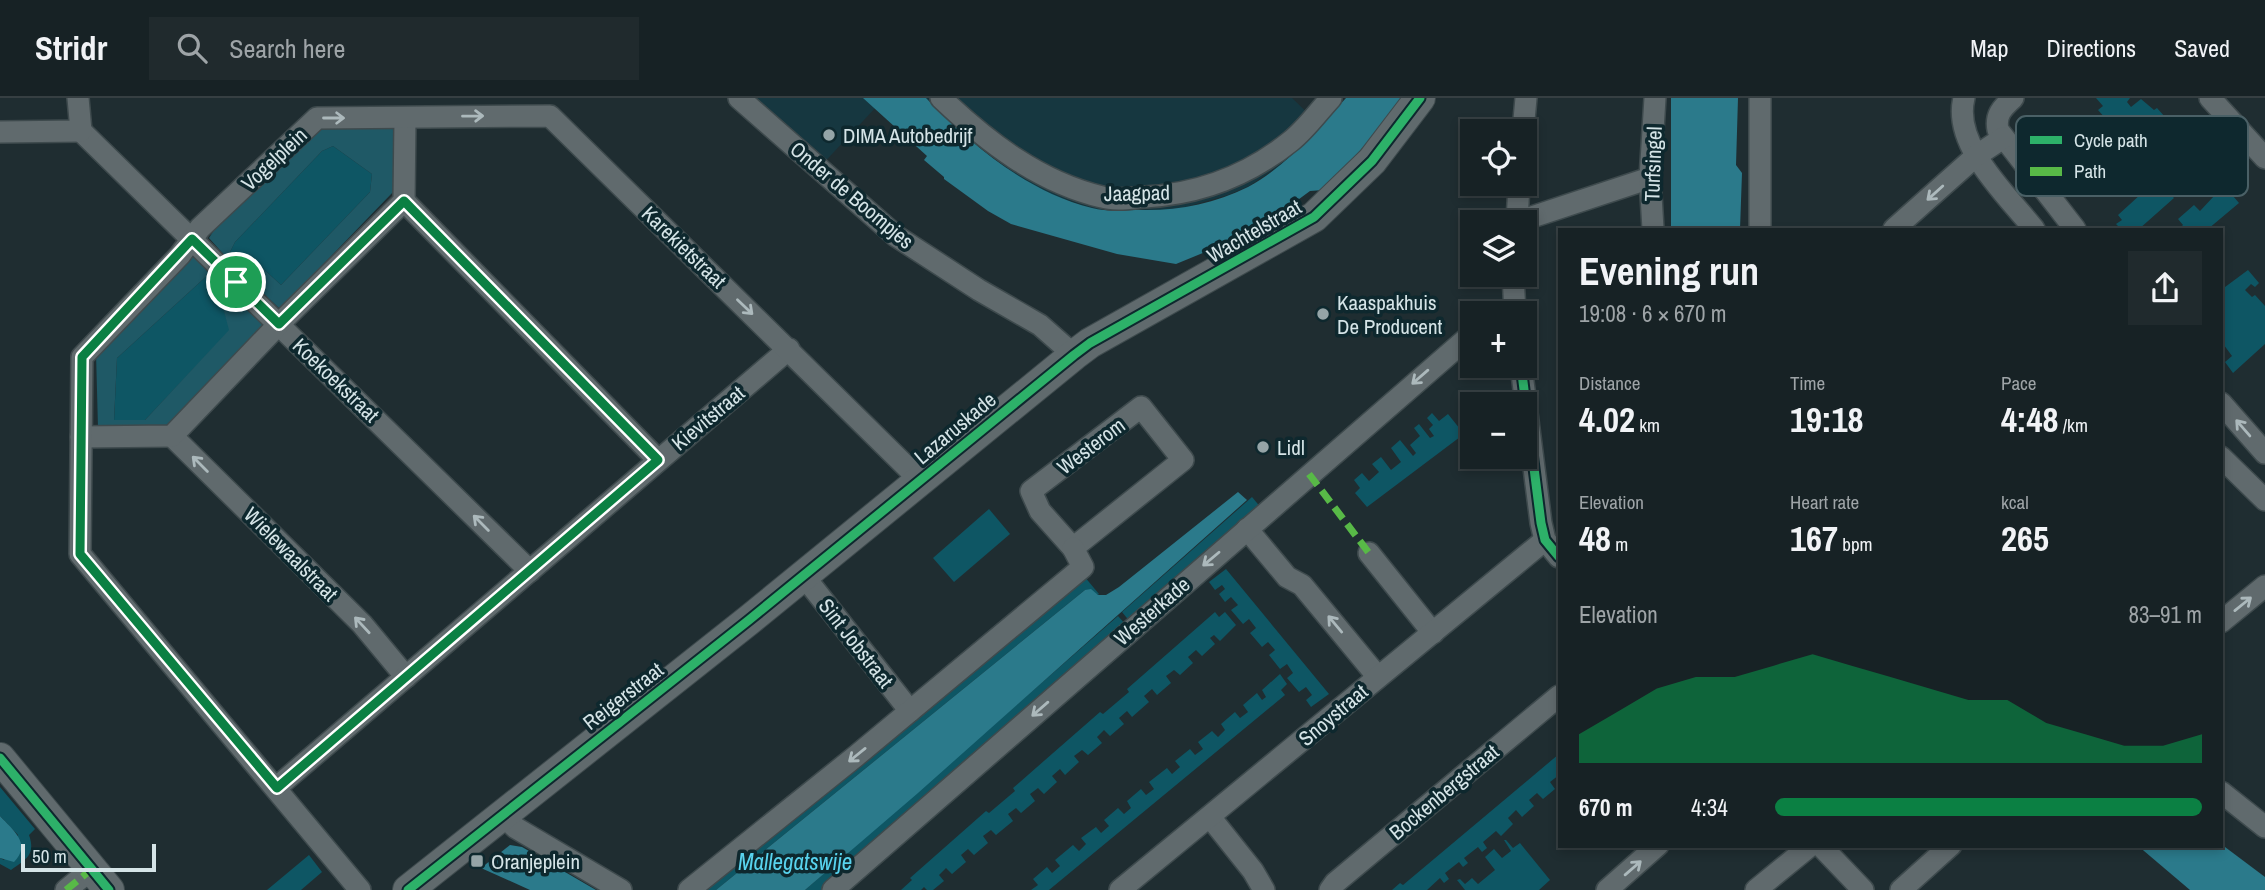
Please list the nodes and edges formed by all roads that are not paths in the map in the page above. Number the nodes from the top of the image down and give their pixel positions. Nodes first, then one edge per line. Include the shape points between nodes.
1 (78, 98) edge
2 (739, 98) edge
3 (941, 98) edge
4 (1331, 98) edge
5 (1420, 98) edge
6 (1526, 98) edge
7 (1655, 98) edge
8 (1760, 98) edge
9 (1964, 98) edge
10 (2013, 98) edge
11 (2210, 98) edge
12 (2226, 116) edge
13 (405, 119) junction
14 (1524, 119) edge
15 (80, 131) junction
16 (0, 132) edge
17 (2003, 138) junction
18 (2248, 139) edge
19 (2016, 154) edge
20 (1976, 156) junction
21 (2265, 158) edge
22 (1650, 178) junction
23 (2049, 196) edge
24 (404, 201) junction
25 (1537, 215) edge
26 (1653, 228) edge
27 (1760, 228) edge
28 (1895, 228) edge
29 (2033, 228) edge
30 (2074, 228) edge
31 (192, 239) junction
32 (279, 324) junction
33 (1460, 344) edge
34 (789, 349) junction
35 (1074, 355) junction
36 (1523, 378) edge
37 (2223, 405) edge
38 (172, 436) junction
39 (82, 438) junction
40 (2265, 453) edge
41 (2223, 459) edge
42 (658, 460) junction
43 (920, 480) junction
44 (2265, 500) edge
45 (860, 529) joint
46 (1247, 529) junction
47 (1551, 534) edge
48 (1073, 548) junction
49 (1369, 553) dead end
50 (530, 571) junction
51 (803, 575) junction
52 (2265, 586) edge
53 (2223, 620) edge
54 (1433, 633) junction
55 (406, 677) junction
56 (1378, 677) junction
57 (1558, 697) edge
58 (909, 711) junction
59 (0, 758) edge
60 (277, 788) junction
61 (2223, 794) edge
62 (1210, 817) junction
63 (492, 823) junction
64 (2265, 827) edge
65 (1655, 848) edge
66 (1807, 848) edge
67 (1822, 848) edge
68 (1948, 848) edge
69 (100, 879) edge
70 (66, 890) edge
71 (360, 890) edge
72 (408, 890) edge
73 (430, 890) edge
74 (621, 890) edge
75 (689, 890) edge
76 (833, 890) edge
77 (1120, 890) edge
78 (1264, 890) edge
79 (1330, 890) edge
80 (1607, 890) edge
81 (1756, 890) edge
82 (1863, 890) edge
83 (1901, 890) edge

1 - 15 street
2 - 35 street, Onder de Boompjes via 896,236 1040,325
3 - 4 street, Jaagpad via 1014,159 1104,198 1131,198 1165,196 1228,180 1252,168 1292,140
5 - 35 main road, Wachtelstraat via 1372,161 1314,217
6 - 14 street
7 - 22 street, Turfsingel
8 - 27 street
9 - 20 street via 1963,126
10 - 17 street via 1997,119
11 - 12 street
13 - 24 street
31 -> 13 street, Vogelplein via 317,118
13 -> 34 street, Karekietstraat via 550,117
15 - 16 street
15 - 31 street, Koekoekstraat
17 - 19 street
17 - 20 street
18 - 21 street
20 -> 28 street
20 - 29 street
22 - 25 street
22 - 26 street, Turfsingel
23 - 30 street
24 - 32 street
24 - 42 street
31 - 32 street, Koekoekstraat
31 - 39 street, Vogelplein via 82,357
32 - 38 street
50 -> 32 street, Koekoekstraat
33 -> 46 street, Westerkade
34 - 42 street, Kievitstraat
34 - 43 street, Karekietstraat
35 - 43 main road, Lazaruskade
36 - 47 street
40 -> 37 street
38 - 39 street
55 -> 38 street, Wielewaalstraat via 362,624
39 - 60 street, Vogelplein via 80,554
41 - 44 street
42 - 50 street, Kievitstraat
43 - 45 main road, Lazaruskade
45 - 51 main road, Reigerstraat
56 -> 46 street via 1302,585 1287,577
46 -> 76 street, Westerkade
47 - 54 street, Snoystraat
48 - 48 street, Westerom via 1184,460 1141,407 1031,491 1040,511
48 - 58 street, Westerom via 1083,567
49 - 54 street
50 - 55 street, Kievitstraat
51 - 58 street, Sint Jobstraat
51 - 63 main road, Reigerstraat
53 -> 52 street
54 - 56 street, Snoystraat
55 - 60 street, Kievitstraat
56 - 62 street, Snoystraat
57 - 79 street, Bockenbergstraat
58 -> 75 street
59 - 69 main road
60 - 71 street, Vogelplein
61 - 64 street
62 - 77 street, Snoystraat
62 - 78 street
63 - 72 main road, Reigerstraat
63 - 73 main road, Reigerstraat
63 - 74 street via 516,828
80 -> 65 street
66 - 81 street
67 - 82 street
68 - 83 street
69 - 70 street

